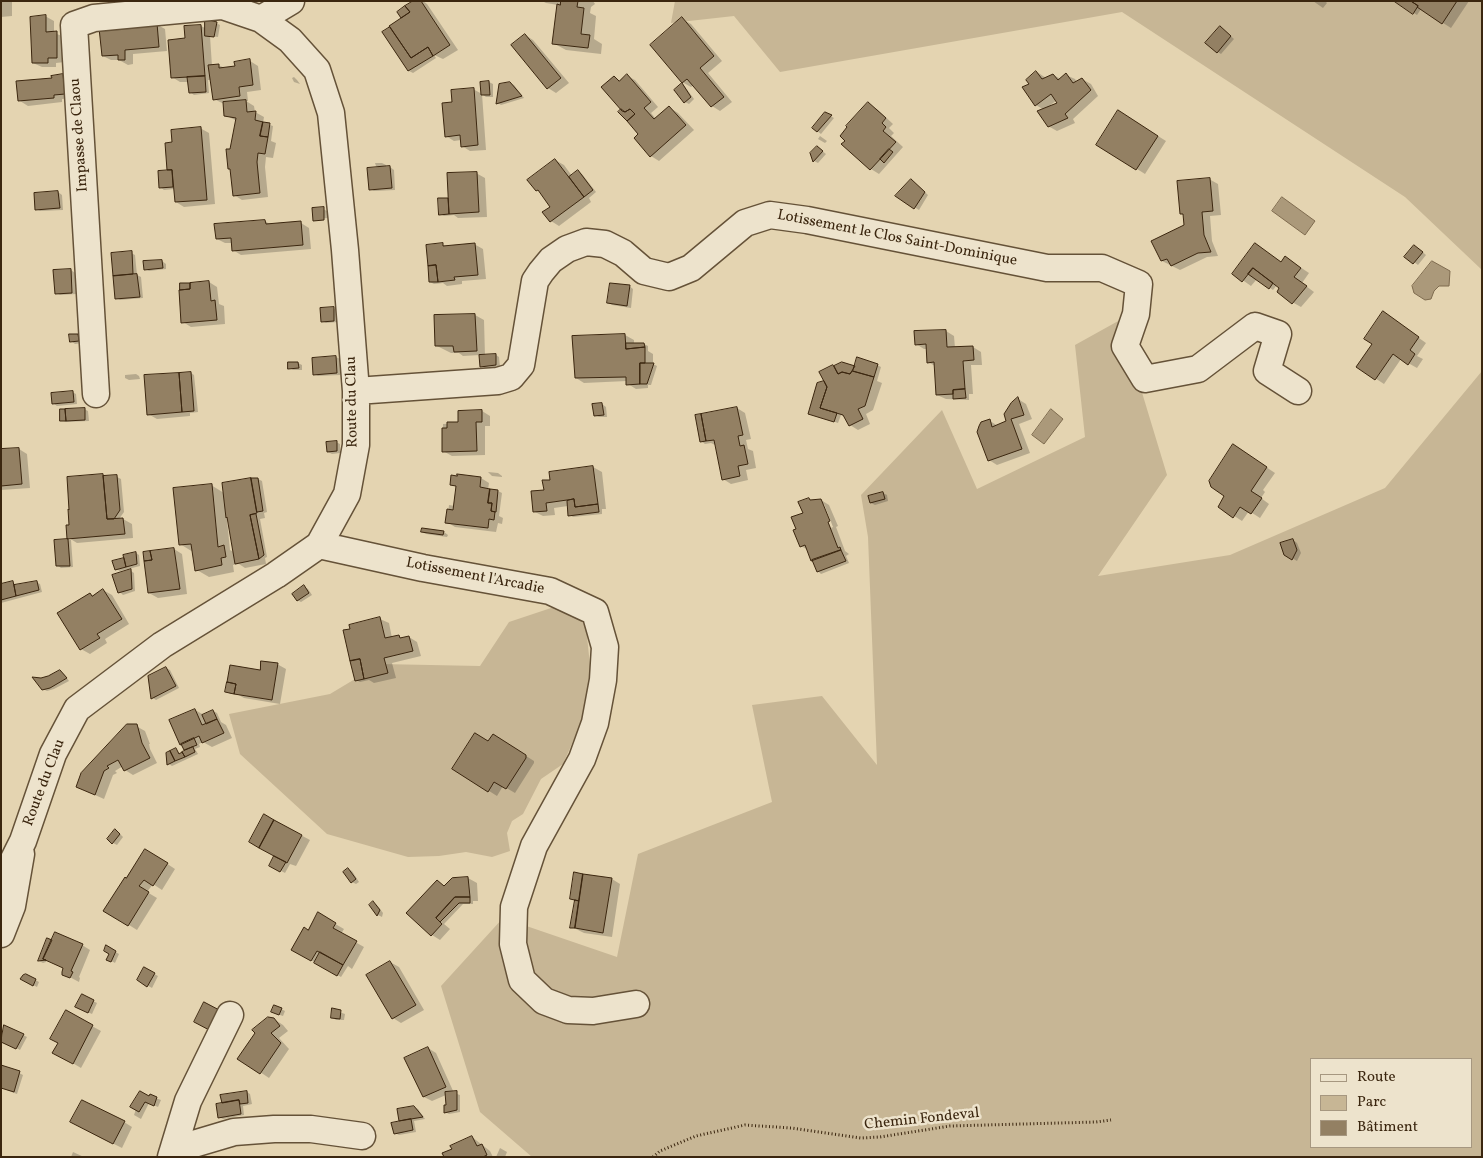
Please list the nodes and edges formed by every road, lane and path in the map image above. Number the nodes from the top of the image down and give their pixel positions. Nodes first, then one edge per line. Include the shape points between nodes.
1 (290, 1) edge
2 (214, 4) edge
3 (261, 19) junction
4 (356, 391) junction
5 (1298, 391) dead end
6 (96, 394) dead end
7 (319, 545) junction
8 (23, 841) junction
9 (3, 875) edge
10 (1, 934) edge
11 (636, 1004) dead end
12 (230, 1015) dead end
13 (1111, 1120) dead end
14 (362, 1136) dead end
15 (173, 1157) edge
16 (653, 1157) edge

1 - 3 street
2 - 3 street, Route du Clau
2 - 6 street, Impasse de Claou via 94,18 74,25
3 - 4 street, Route du Clau via 290,40 317,70 331,113
4 - 5 street, Lotissement le Clos Saint-Dominique via 498,381 511,377 520,365 535,281 551,260 567,249 586,242 605,244 623,253 644,271 669,277 691,268 745,223 770,215 1048,268 1102,268 1139,284 1136,314 1125,346 1145,378 1198,369 1255,326 1278,334 1267,372
4 - 7 street, Route du Clau via 356,445 347,494
7 - 8 street, Route du Clau via 162,644 77,709 53,754
7 - 11 street, Lotissement l'Arcadie via 550,591 595,612 605,647 595,723 582,759 534,846 514,907 513,944 522,980 544,1001 568,1010 593,1011
8 - 9 street, Route du Clau
8 - 10 street, Route du Clau via 12,906
12 - 15 street via 188,1101
13 - 16 path, Chemin Fondeval via 950,1126 861,1138 745,1125 696,1136
14 - 15 street via 311,1129 234,1132 187,1146

